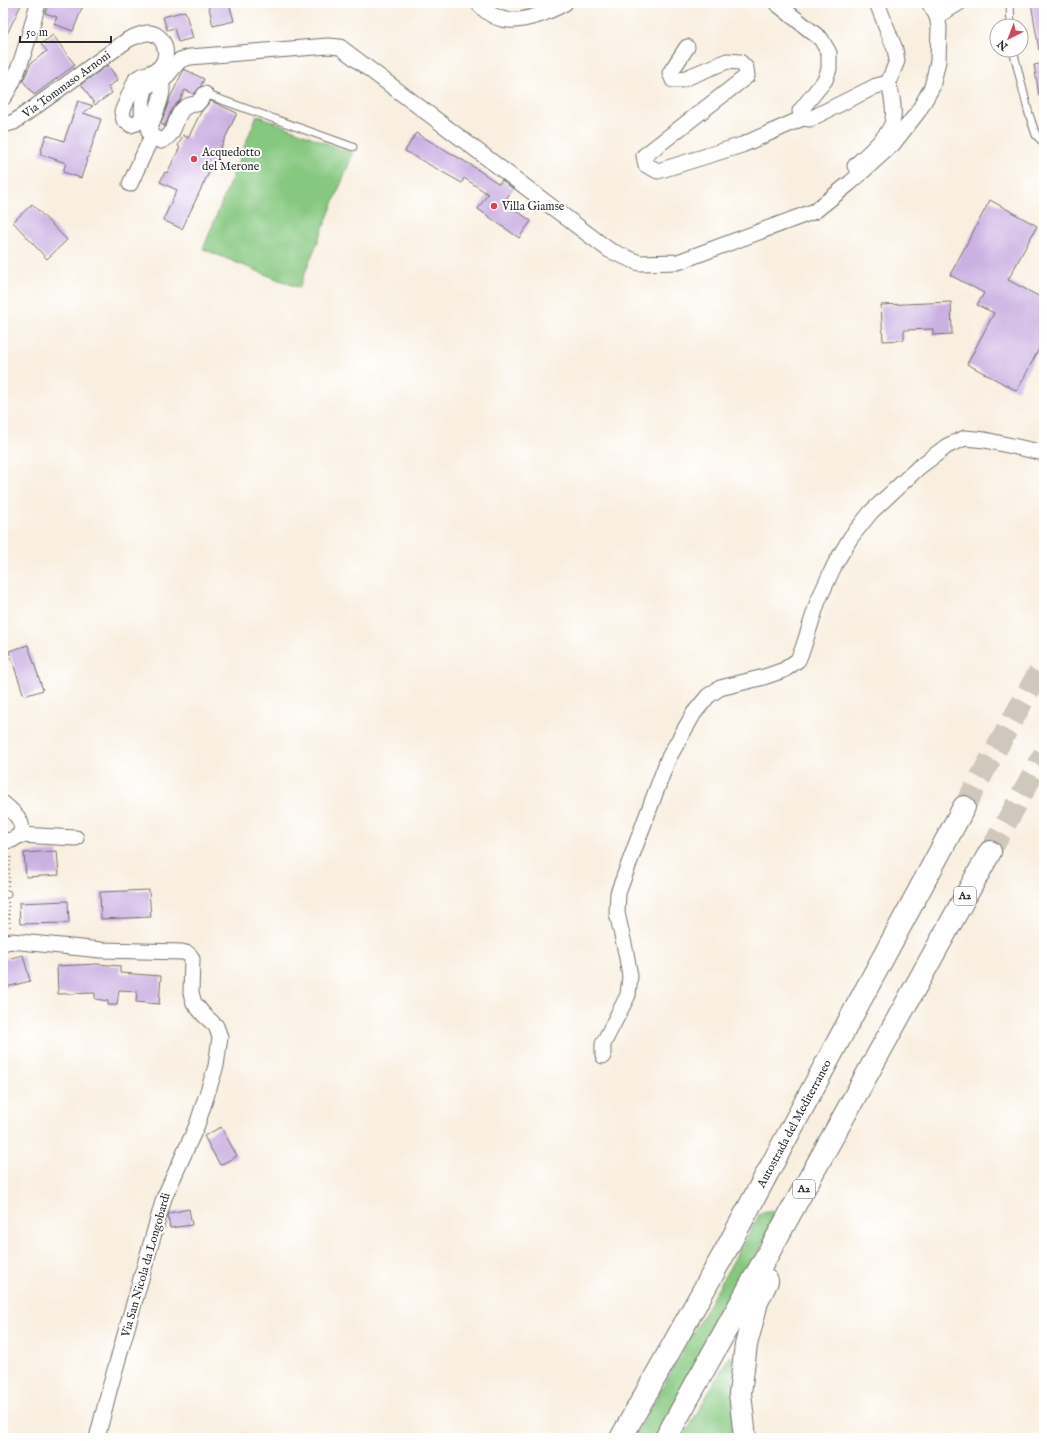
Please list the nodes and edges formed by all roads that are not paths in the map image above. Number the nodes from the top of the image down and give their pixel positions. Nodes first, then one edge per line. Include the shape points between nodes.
1 (38, 3) edge
2 (478, 3) edge
3 (565, 3) edge
4 (776, 3) edge
5 (877, 3) edge
6 (929, 3) edge
7 (959, 3) edge
8 (1010, 3) edge
9 (937, 16) junction
10 (1011, 18) edge
11 (688, 47) dead end
12 (1015, 58) edge
13 (161, 83) junction
14 (888, 83) junction
15 (205, 94) joint
16 (3, 98) edge
17 (803, 118) junction
18 (3, 125) edge
19 (152, 136) junction
20 (1044, 144) edge
21 (353, 147) dead end
22 (130, 184) dead end
23 (826, 202) junction
24 (1044, 453) edge
25 (3, 803) edge
26 (964, 807) tunnel mouth
27 (20, 835) junction
28 (76, 838) dead end
29 (3, 841) edge
30 (990, 852) tunnel mouth
31 (940, 940) junction
32 (3, 942) edge
33 (603, 1056) dead end
34 (726, 1250) junction
35 (97, 1438) edge
36 (609, 1438) edge
37 (621, 1438) edge
38 (666, 1438) edge
39 (744, 1438) edge

1 - 16 street via 18,70
2 - 3 street via 485,11 499,19 512,21 530,18
4 - 17 street via 821,39 829,53 829,69 825,80 800,111
5 - 14 street via 896,49 897,61
6 - 9 street
7 - 9 street
8 - 10 lane
9 - 23 street via 938,61 932,87 918,112 893,144
11 - 17 street via 670,73 673,80 681,80 727,61 740,62 746,68 747,76 644,156 646,165 658,171 742,145
12 - 20 lane via 1036,135
13 - 18 street, Via Tommaso Arnoni via 151,84 144,92 142,118 131,125 124,120 122,112 136,79 157,70 164,60 165,47 162,40 151,33 144,34 129,39 14,122
13 - 19 street via 162,93 149,132
13 - 23 street via 180,60 190,57 328,46 340,48 609,250 639,263 678,262 815,211
14 - 17 street via 876,86 810,119
14 - 23 street via 893,108 892,125 839,182
15 - 19 street via 197,104 182,109 166,139 161,141
15 - 21 lane
19 - 22 street
24 - 33 street via 965,438 947,446 900,484 851,536 818,600 798,660 784,670 720,688 708,696 694,712 668,759 618,893 617,913 630,976 628,994 603,1044
25 - 27 street via 22,825
26 - 34 highway, Autostrada del Mediterraneo
27 - 28 street
27 - 29 street via 12,840
30 - 31 highway, A2
31 - 38 highway, A2
31 - 39 highway via 926,987 775,1263 757,1302 746,1345 740,1394
32 - 35 street, Via San Nicola da Longobardi via 101,950 182,952 190,955 191,993 194,1003 216,1026 220,1037 216,1066 197,1125 164,1198
34 - 36 highway via 685,1306
34 - 37 highway, Autostrada del Mediterraneo

